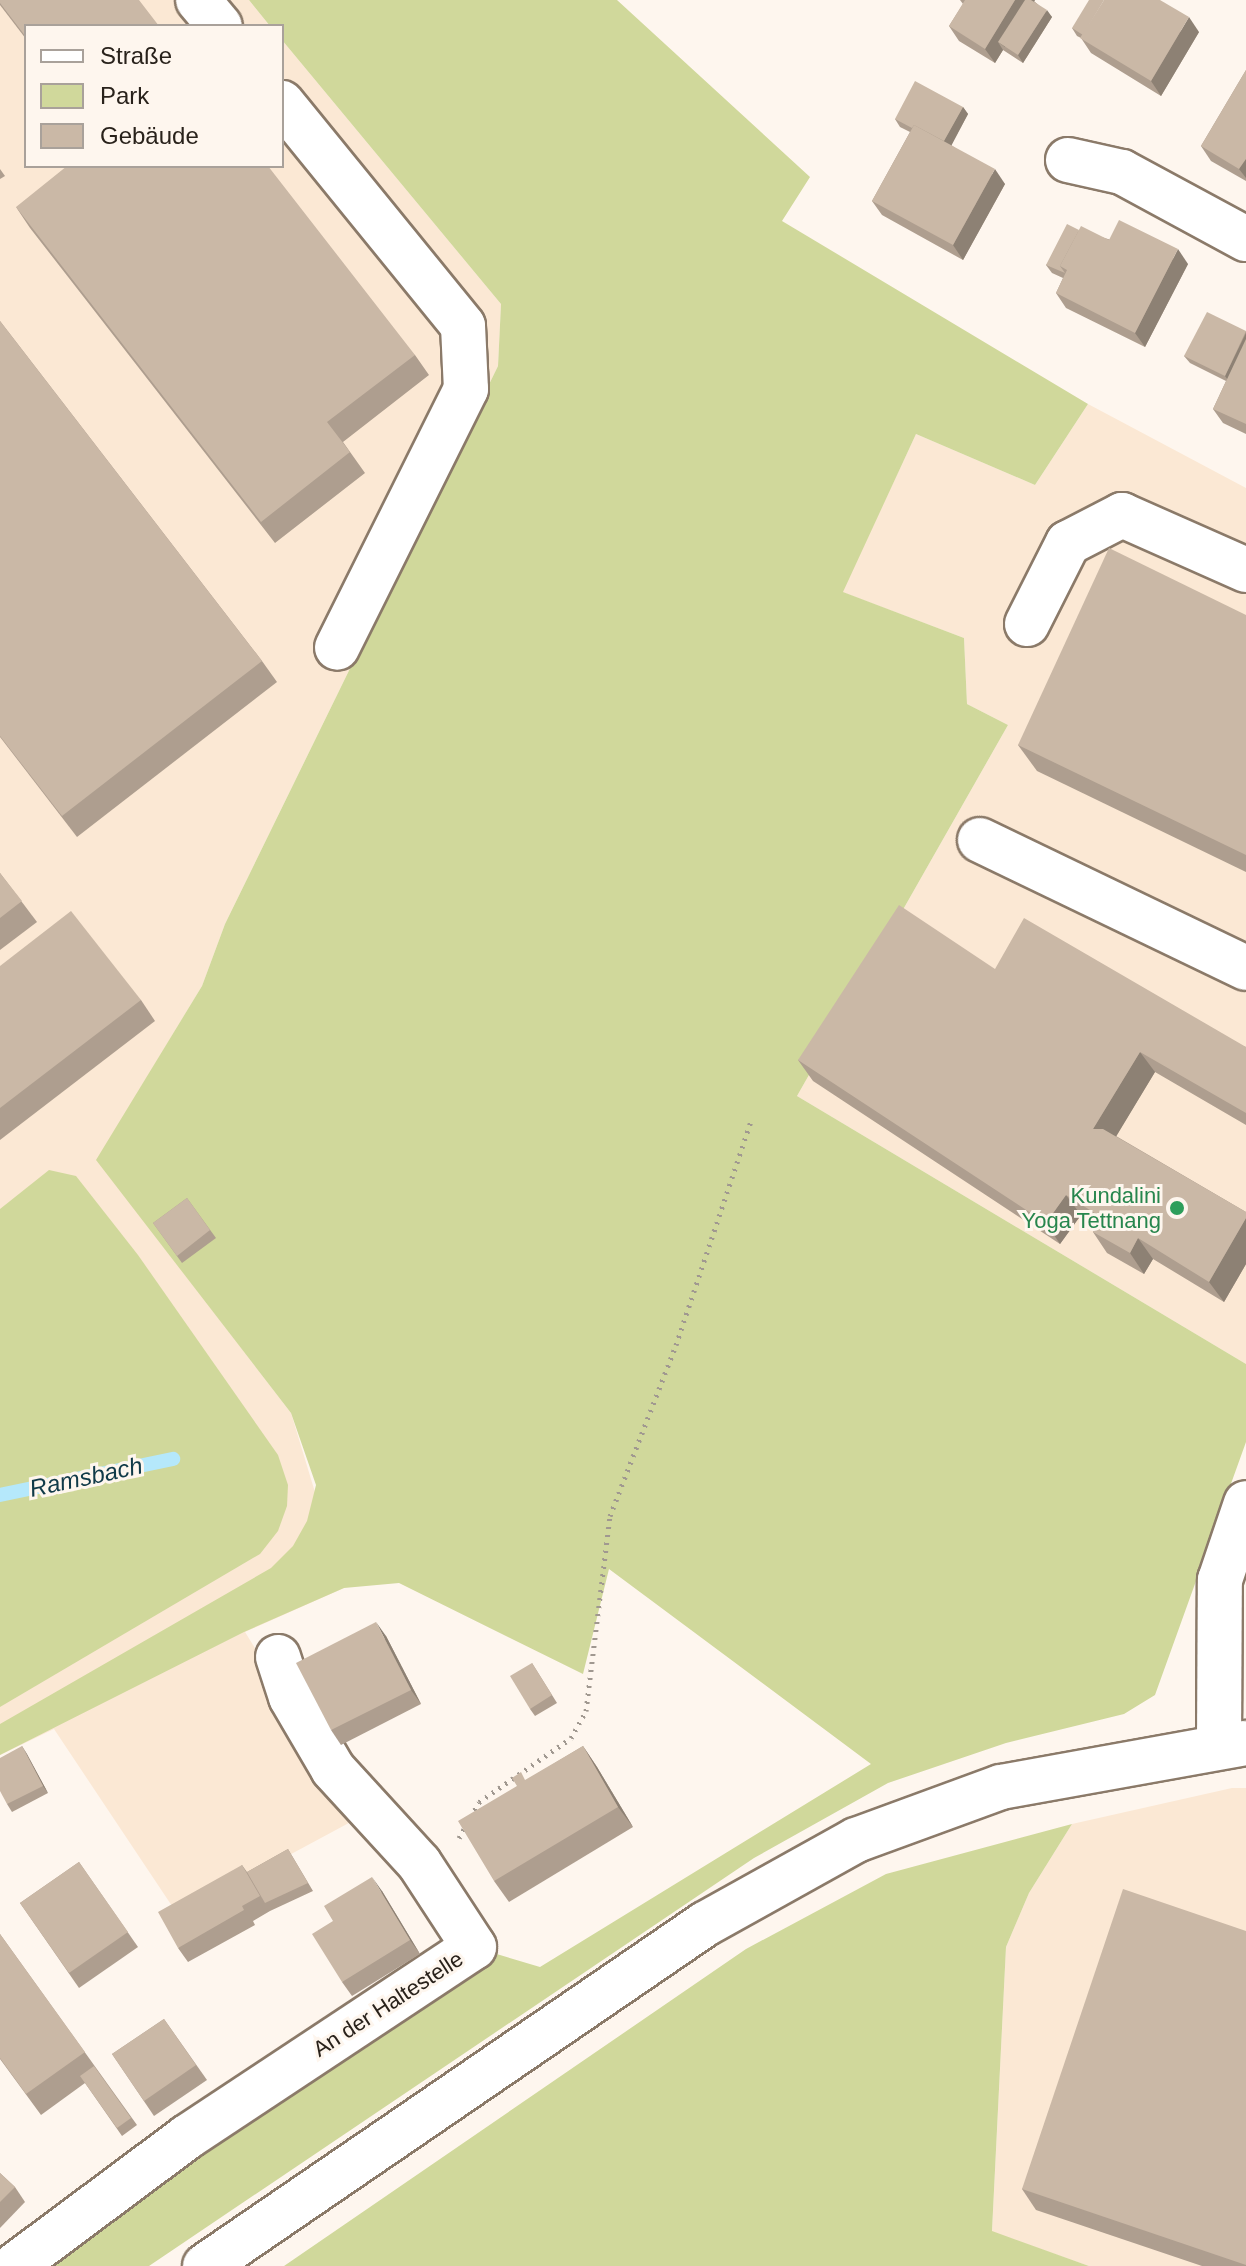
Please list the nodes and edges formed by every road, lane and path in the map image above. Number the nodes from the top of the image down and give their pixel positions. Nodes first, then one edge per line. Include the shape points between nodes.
1 (198, 0) edge
2 (218, 24) edge
3 (284, 105) edge
4 (1068, 160) dead end
5 (1246, 239) edge
6 (1246, 570) edge
7 (1027, 624) dead end
8 (337, 648) dead end
9 (980, 840) dead end
10 (1246, 968) edge
11 (751, 1121) dead end
12 (1246, 1503) edge
13 (278, 1657) dead end
14 (1232, 1744) edge
15 (445, 1902) junction
16 (14, 2266) edge
17 (205, 2266) edge

1 - 2 main road
3 - 8 main road via 463,326 466,389
4 - 5 main road via 1122,172
6 - 7 main road via 1122,515 1068,543
9 - 10 main road
11 - 15 path via 676,1345 610,1516 586,1711 571,1738 479,1802 463,1826 459,1883
12 - 14 main road via 1220,1580
13 - 15 main road, An der Haltestelle via 291,1697 333,1769 419,1863
14 - 17 main road via 1001,1787 856,1840 780,1878
15 - 16 main road, An der Haltestelle via 474,1947 187,2137

